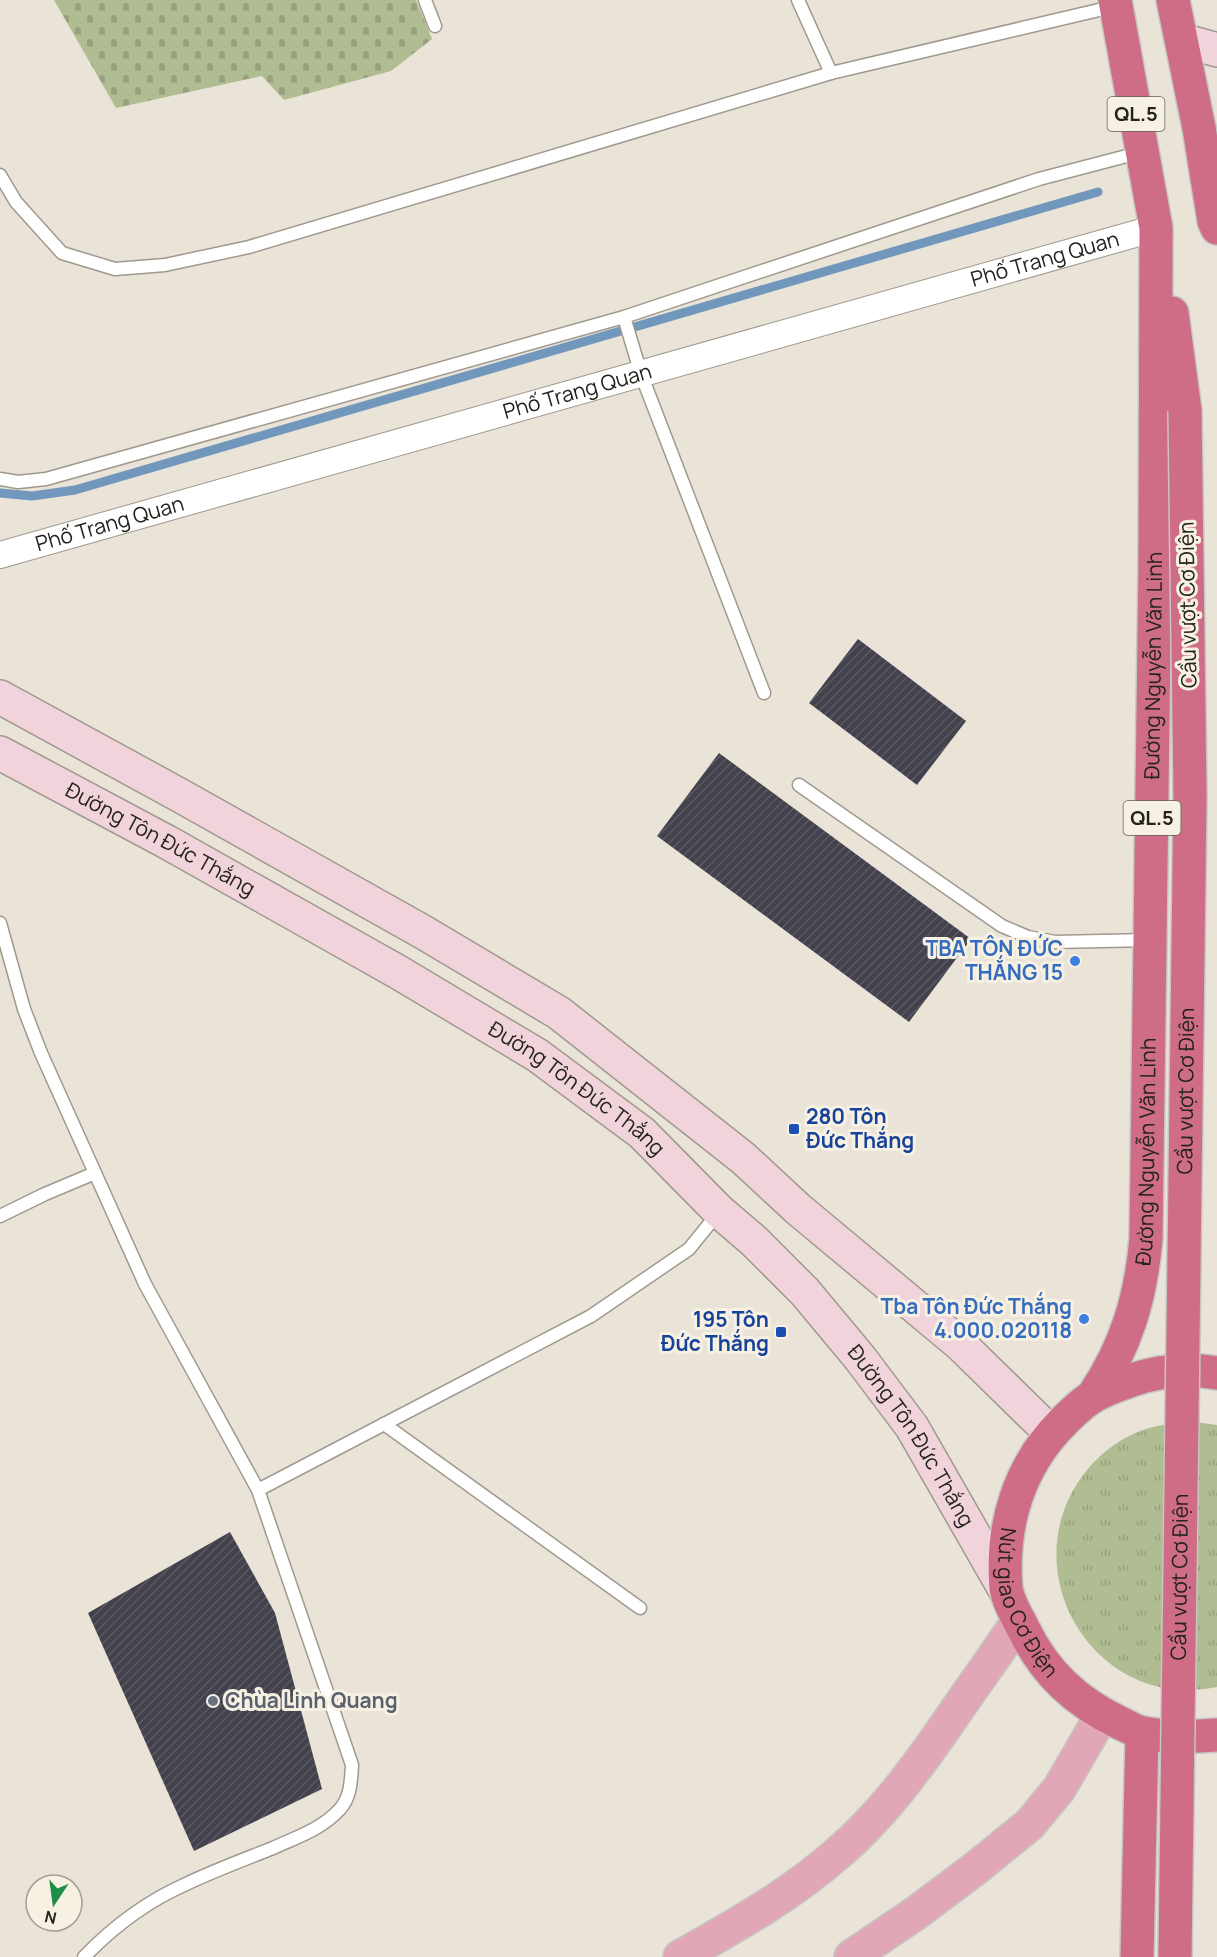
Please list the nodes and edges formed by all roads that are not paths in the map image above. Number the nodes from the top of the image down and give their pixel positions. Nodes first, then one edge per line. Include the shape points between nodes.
1 (424, 0) edge
2 (798, 0) edge
3 (1173, 0) edge
4 (1116, 3) edge
5 (435, 26) dead end
6 (1182, 40) junction
7 (1217, 50) edge
8 (831, 73) junction
9 (1143, 152) junction
10 (0, 175) edge
11 (1215, 220) edge
12 (1156, 228) junction
13 (625, 320) junction
14 (638, 362) junction
15 (0, 479) edge
16 (0, 555) edge
17 (764, 693) dead end
18 (0, 697) edge
19 (0, 753) edge
20 (799, 784) dead end
21 (0, 923) edge
22 (1151, 940) junction
23 (95, 1173) junction
24 (719, 1211) junction
25 (0, 1216) edge
26 (1217, 1373) edge
27 (1092, 1396) junction
28 (384, 1424) junction
29 (1051, 1433) junction
30 (258, 1490) junction
31 (1006, 1591) junction
32 (640, 1608) dead end
33 (1019, 1620) junction
34 (1102, 1714) junction
35 (1142, 1733) junction
36 (1217, 1735) edge
37 (84, 1957) edge
38 (680, 1957) edge
39 (850, 1957) edge
40 (1137, 1957) edge
41 (1175, 1957) edge

1 - 5 lane
2 - 8 lane
3 - 6 highway, QL.5
4 - 8 lane
4 - 9 highway, Đường Nguyễn Văn Linh / QL.5
6 - 7 main road
6 - 11 highway, QL.5
8 - 10 lane via 260,244 165,265 115,268 62,253 16,202
9 - 12 highway, Đường Nguyễn Văn Linh / QL.5
9 - 13 lane via 1039,179
12 - 14 street, Phố Trang Quan
12 - 22 highway, Đường Nguyễn Văn Linh / QL.5
12 - 41 highway, Cầu vượt Cơ Điện, bridge via 1185,411 1190,795
13 - 14 lane
13 - 15 lane via 45,479
14 - 16 street, Phố Trang Quan
14 - 17 lane
18 - 29 main road via 403,920 559,1013 742,1158 960,1344
19 - 24 main road, Đường Tôn Đức Thắng via 167,842 537,1055 642,1133
20 - 22 lane via 1002,926 1028,938 1055,942
21 - 23 lane via 24,1009
22 - 27 highway, Đường Nguyễn Văn Linh / QL.5 via 1144,1267 1131,1321 1108,1374
23 - 25 lane
23 - 30 lane via 145,1284
24 - 28 lane via 689,1249 591,1316
24 - 31 main road, Đường Tôn Đức Thắng via 805,1292 860,1358 906,1419
26 - 27 highway, Nút giao Cơ Điện via 1174,1371 1145,1376
27 - 29 highway, Nút giao Cơ Điện
28 - 30 lane
28 - 32 lane
29 - 31 highway, Nút giao Cơ Điện via 1022,1479 1013,1504 1007,1531
30 - 37 lane via 352,1765 348,1796 315,1830 183,1885 139,1909
31 - 33 highway, Nút giao Cơ Điện
33 - 34 highway, Nút giao Cơ Điện via 1052,1675 1075,1697
33 - 38 main road via 928,1754 869,1824 802,1882
34 - 35 highway, Nút giao Cơ Điện
34 - 39 main road via 1059,1789 1030,1824 925,1907
35 - 36 highway, Nút giao Cơ Điện
35 - 40 highway

